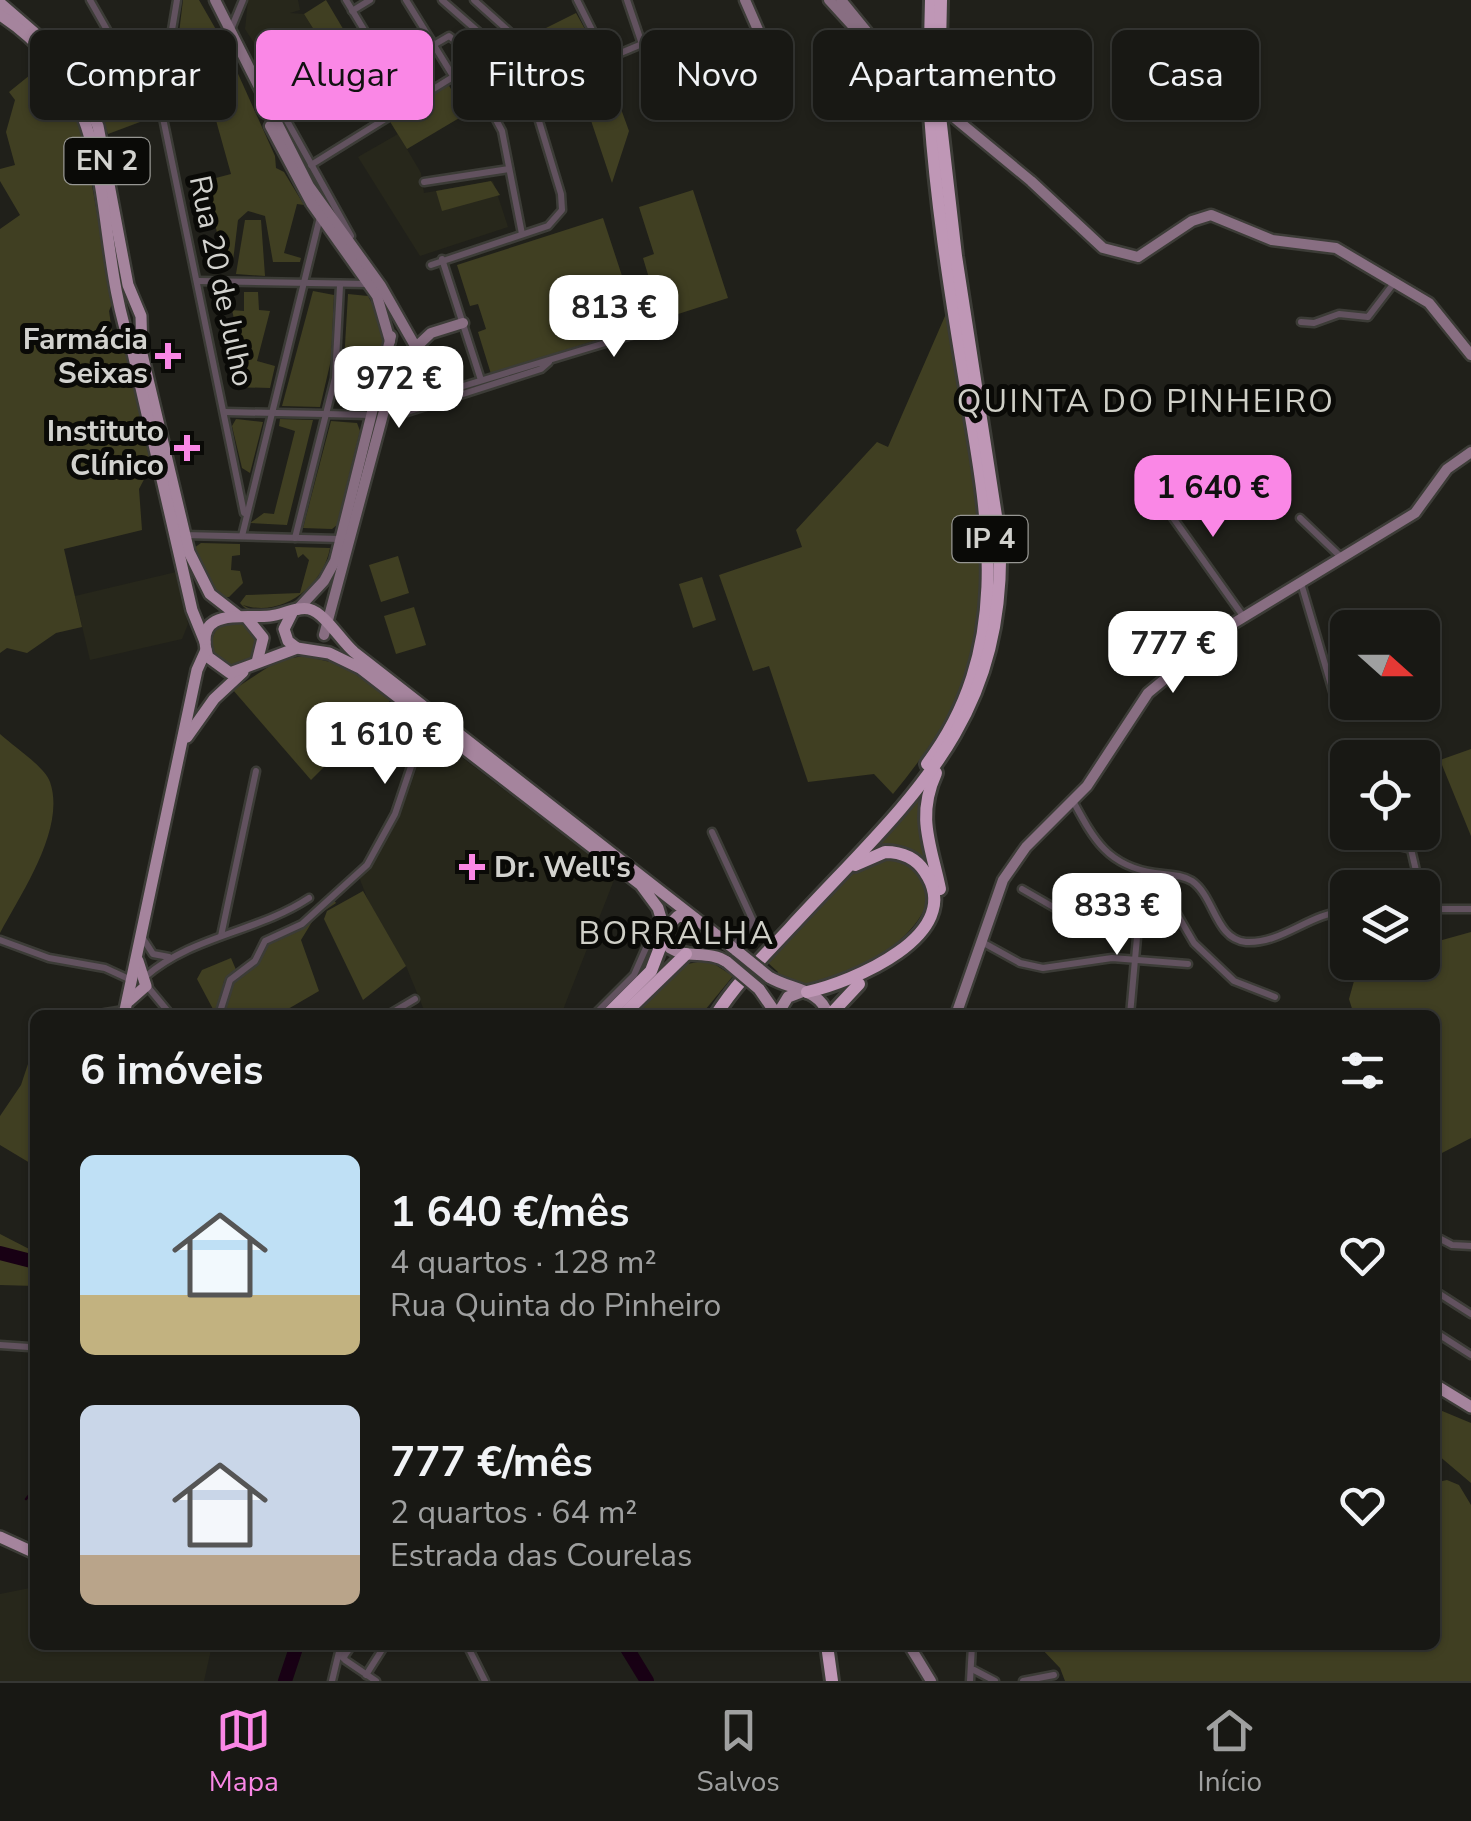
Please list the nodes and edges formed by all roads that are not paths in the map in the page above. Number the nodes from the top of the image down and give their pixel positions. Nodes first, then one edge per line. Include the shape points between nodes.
1 (90, 0) edge
2 (177, 0) edge
3 (206, 0) edge
4 (214, 0) edge
5 (243, 0) edge
6 (346, 0) edge
7 (370, 0) edge
8 (406, 0) edge
9 (442, 0) edge
10 (474, 0) edge
11 (576, 0) edge
12 (628, 0) edge
13 (745, 0) edge
14 (932, 0) edge
15 (941, 0) edge
16 (843, 2) edge
17 (0, 3) edge
18 (352, 10) junction
19 (0, 14) edge
20 (107, 30) edge
21 (172, 30) edge
22 (231, 30) joint
23 (364, 30) edge
24 (423, 30) edge
25 (476, 30) edge
26 (510, 30) edge
27 (758, 30) edge
28 (860, 30) edge
29 (865, 30) edge
30 (933, 30) edge
31 (939, 30) edge
32 (236, 40) edge
33 (433, 46) edge
34 (453, 76) joint
35 (256, 81) edge
36 (433, 88) edge
37 (163, 120) edge
38 (276, 120) edge
39 (286, 120) edge
40 (381, 120) edge
41 (497, 120) edge
42 (538, 120) edge
43 (935, 120) edge
44 (936, 120) edge
45 (956, 120) edge
46 (311, 165) junction
47 (509, 169) junction
48 (424, 182) dead end
49 (320, 216) junction
50 (522, 234) junction
51 (442, 259) junction
52 (366, 264) junction
53 (431, 265) dead end
54 (198, 281) junction
55 (1395, 282) junction
56 (369, 284) junction
57 (303, 285) junction
58 (340, 286) junction
59 (119, 314) junction
60 (1300, 322) dead end
61 (462, 323) junction
62 (668, 324) dead end
63 (142, 328) junction
64 (410, 336) junction
65 (390, 343) junction
66 (405, 354) junction
67 (1471, 355) edge
68 (549, 362) junction
69 (481, 380) junction
70 (225, 412) junction
71 (271, 412) junction
72 (327, 414) junction
73 (374, 415) junction
74 (1471, 452) edge
75 (1146, 480) dead end
76 (244, 514) junction
77 (1300, 518) dead end
78 (184, 535) junction
79 (242, 536) junction
80 (294, 538) junction
81 (342, 539) junction
82 (1342, 558) junction
83 (1301, 582) junction
84 (333, 604) junction
85 (294, 612) junction
86 (240, 616) junction
87 (1244, 617) junction
88 (196, 625) junction
89 (324, 626) junction
90 (341, 640) junction
91 (206, 646) junction
92 (302, 649) junction
93 (248, 669) junction
94 (197, 672) junction
95 (1330, 681) edge
96 (421, 714) junction
97 (441, 729) junction
98 (419, 743) junction
99 (949, 749) junction
100 (256, 771) dead end
101 (172, 784) junction
102 (1073, 801) junction
103 (712, 832) dead end
104 (1022, 889) dead end
105 (309, 898) dead end
106 (1140, 904) junction
107 (1440, 909) edge
108 (1471, 909) edge
109 (1330, 912) edge
110 (697, 921) junction
111 (665, 932) junction
112 (142, 934) junction
113 (220, 937) junction
114 (0, 940) edge
115 (979, 940) junction
116 (735, 949) junction
117 (688, 954) junction
118 (170, 957) junction
119 (762, 958) junction
120 (1135, 958) junction
121 (1188, 964) dead end
122 (137, 981) junction
123 (804, 992) junction
124 (1275, 997) dead end
125 (415, 999) dead end
126 (125, 1010) edge
127 (166, 1010) edge
128 (221, 1010) edge
129 (396, 1010) edge
130 (599, 1010) edge
131 (612, 1010) edge
132 (628, 1010) edge
133 (715, 1010) edge
134 (716, 1010) edge
135 (774, 1010) edge
136 (780, 1010) edge
137 (826, 1010) edge
138 (833, 1010) edge
139 (957, 1010) edge
140 (1130, 1010) edge
141 (1440, 1238) edge
142 (1471, 1246) edge
143 (1440, 1294) edge
144 (1471, 1314) edge
145 (1440, 1336) edge
146 (0, 1345) edge
147 (29, 1347) dead end
148 (1471, 1355) edge
149 (1440, 1388) edge
150 (1471, 1406) edge
151 (0, 1537) edge
152 (16, 1546) junction
153 (0, 1547) edge
154 (30, 1551) edge
155 (382, 1650) edge
156 (470, 1650) edge
157 (831, 1650) edge
158 (912, 1650) edge
159 (972, 1650) edge
160 (341, 1651) edge
161 (973, 1670) junction
162 (366, 1674) junction
163 (1054, 1674) dead end
164 (930, 1679) edge
165 (332, 1681) edge
166 (376, 1681) edge
167 (485, 1681) edge
168 (836, 1681) edge
169 (970, 1681) edge
170 (995, 1681) edge
171 (1023, 1681) edge

1 - 20 street
2 - 21 street
3 - 49 main road
4 - 22 main road
5 - 22 street
6 - 18 street
7 - 18 street
8 - 24 street
9 - 25 street
10 - 26 street
11 - 12 street via 611,58 642,44
13 - 27 main road
14 - 30 highway, IP 4
15 - 31 highway, IP 4
16 - 28 main road
16 - 29 main road
17 - 63 main road, EN 2 via 54,49 91,109
18 - 23 street
19 - 59 main road, EN 2 via 48,55 88,124
32 - 35 main road
33 - 34 street
34 - 36 street
37 - 54 street, Rua 20 de Julho
38 - 52 main road via 309,186
39 - 46 street
40 - 46 street
41 - 47 street
42 - 50 street via 562,196 560,215
43 - 133 highway, IP 4 via 947,264 990,531 991,591 982,648 964,700 931,760 734,980
44 - 99 highway, IP 4 via 1000,562 988,659
45 - 55 main road via 1110,252 1138,257 1192,221 1216,215 1272,240 1330,245
46 - 52 street
47 - 48 street
47 - 50 street
49 - 56 main road
49 - 57 street
50 - 51 street
51 - 53 street
51 - 61 street
52 - 64 main road
54 - 57 street
54 - 70 street, Rua 20 de Julho
55 - 60 street via 1368,317 1339,314
55 - 67 main road via 1433,307
56 - 58 street
56 - 65 main road via 384,309
57 - 58 street
57 - 71 street
58 - 72 street via 338,363
59 - 63 main road via 132,308
59 - 88 main road, EN 2
61 - 64 main road
61 - 69 street
62 - 68 street
63 - 78 main road, EN 2 via 142,354
64 - 65 main road via 396,331
64 - 66 main road
65 - 66 main road
65 - 73 main road
66 - 84 main road via 393,374
68 - 69 street
68 - 69 street via 406,412 402,408
70 - 71 street
70 - 76 street, Rua 20 de Julho
71 - 72 street
71 - 76 street
72 - 73 street
72 - 80 street
73 - 81 main road
74 - 82 main road via 1447,469 1417,512
75 - 87 street
76 - 79 street
77 - 82 street
78 - 79 street
78 - 86 main road, EN 2 via 204,585
79 - 80 street
80 - 81 street
81 - 85 main road via 329,574
82 - 83 main road
83 - 87 main road
83 - 95 street
84 - 89 main road
84 - 90 main road
85 - 86 main road
85 - 89 main road via 308,609
85 - 92 main road via 284,629 288,641
86 - 91 main road via 215,622
86 - 93 main road, EN 2 via 254,622 263,638 260,656
87 - 102 main road via 1148,693
88 - 91 main road, EN 2
88 - 94 main road
89 - 90 main road
89 - 92 main road
90 - 110 main road
91 - 93 main road via 223,671
91 - 94 main road
92 - 93 main road via 278,652
92 - 96 main road via 358,666
93 - 101 main road via 193,726
94 - 101 main road
96 - 97 main road
96 - 98 street
97 - 98 street
97 - 111 main road via 638,883 656,904
98 - 128 street via 395,814 365,867 302,924 265,942 255,961 230,980
99 - 119 highway, IP 4
99 - 138 highway via 924,812 941,894 936,922 915,949 848,991
100 - 113 street
101 - 112 main road
102 - 109 street via 1103,853 1139,870 1193,882 1237,940 1270,939
102 - 115 main road via 1016,859
103 - 116 street via 753,923
104 - 106 street via 1055,908
105 - 113 street
106 - 120 street
106 - 124 street via 1175,908 1194,943 1230,977
107 - 108 street
110 - 111 main road via 678,916
110 - 116 main road
110 - 117 main road via 702,941
111 - 117 main road via 670,948
111 - 130 street via 649,941 634,975
111 - 131 highway via 651,972
112 - 118 street via 153,954
112 - 122 main road
113 - 118 street
114 - 122 street
115 - 120 street via 1043,968
115 - 139 main road
116 - 123 main road, bridge via 769,977
117 - 132 highway
117 - 135 main road, bridge via 727,962
118 - 122 street
119 - 123 highway via 858,862 890,852 914,860 934,896 923,931 843,984
119 - 134 highway, IP 4
120 - 121 street
120 - 140 street
122 - 126 main road
122 - 127 street
123 - 136 main road
123 - 137 main road via 820,998
125 - 129 street
141 - 142 street
143 - 144 street
145 - 148 street
146 - 147 street
149 - 150 main road
151 - 152 main road
152 - 153 main road
152 - 154 main road
155 - 162 street
156 - 167 street
157 - 168 highway
158 - 164 main road
159 - 161 street
160 - 162 street
160 - 165 street
161 - 169 street
161 - 170 street
162 - 166 street
163 - 171 street

